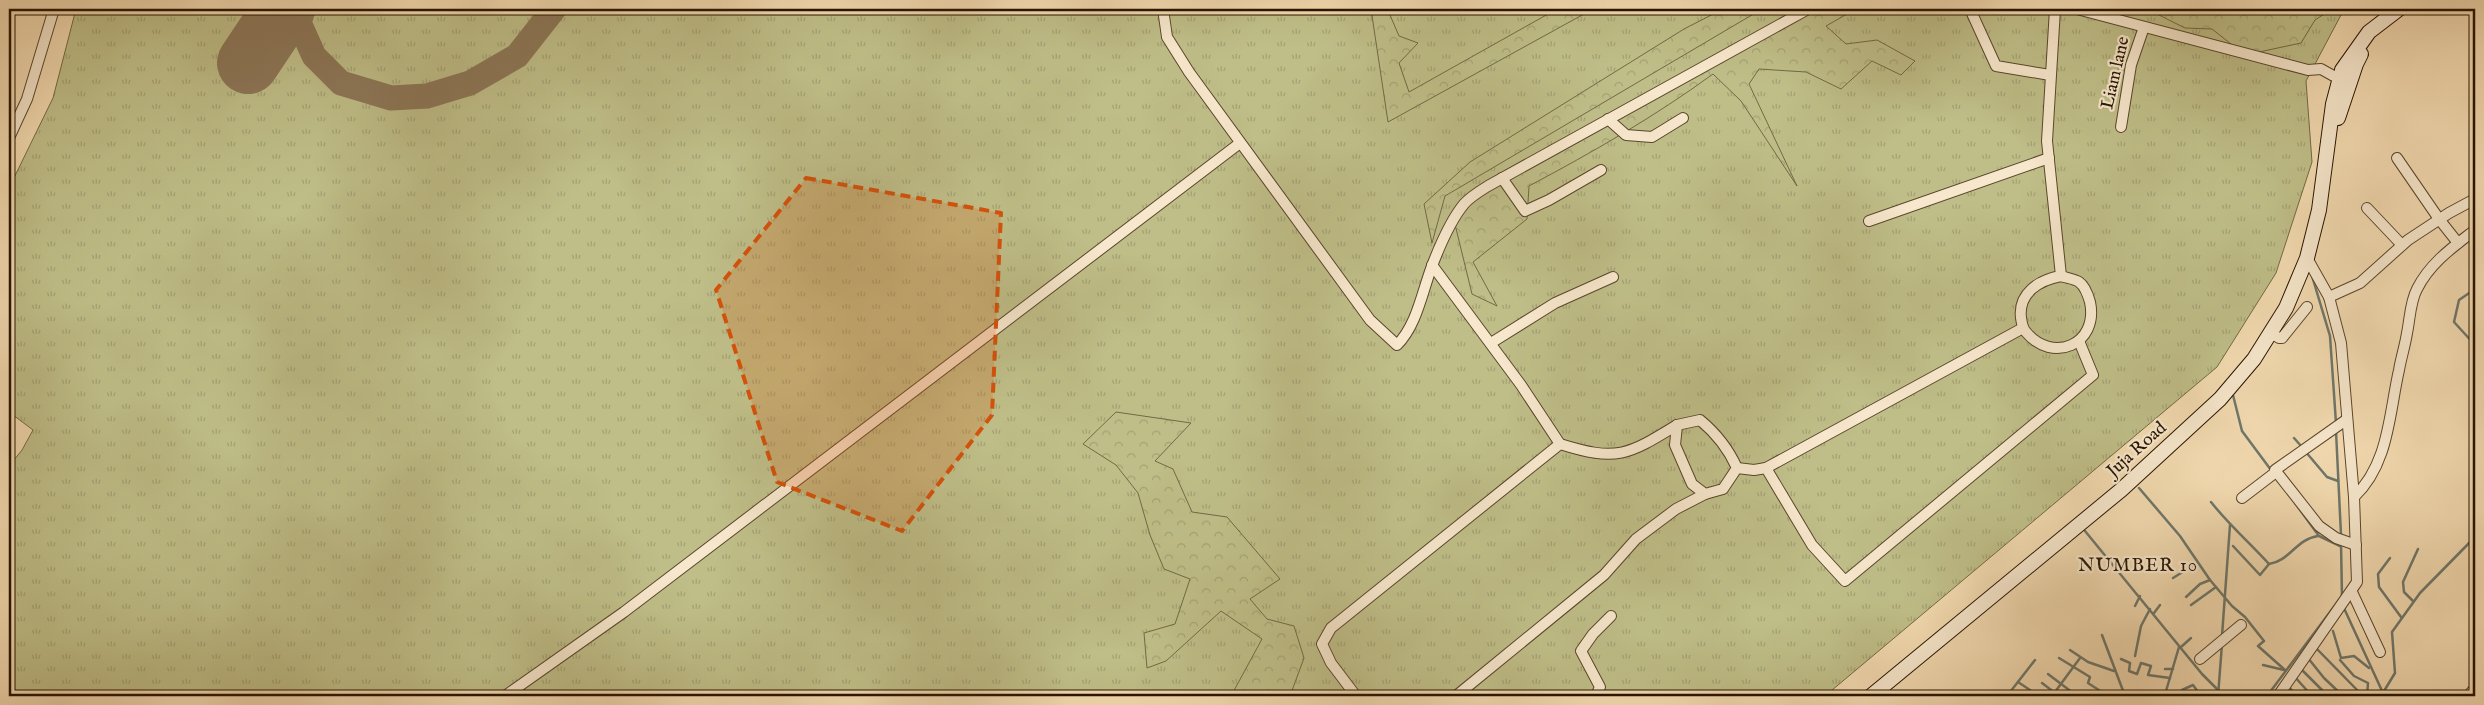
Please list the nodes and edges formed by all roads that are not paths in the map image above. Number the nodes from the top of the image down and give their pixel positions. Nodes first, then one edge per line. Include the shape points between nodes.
1 (54, 9) edge
2 (1163, 9) edge
3 (1808, 9) edge
4 (1970, 9) edge
5 (2055, 9) edge
6 (2077, 9) edge
7 (2393, 13) edge
8 (2144, 27) junction
9 (2050, 75) junction
10 (2339, 79) junction
11 (13, 118) edge
12 (1683, 118) dead end
13 (1608, 119) junction
14 (2121, 127) dead end
15 (9, 138) edge
16 (1240, 144) junction
17 (2048, 158) junction
18 (2397, 158) dead end
19 (2327, 160) junction
20 (1601, 170) dead end
21 (1502, 178) junction
22 (2475, 199) edge
23 (2367, 208) dead end
24 (2439, 220) junction
25 (1869, 221) dead end
26 (2475, 230) edge
27 (2458, 243) junction
28 (2402, 246) junction
29 (2307, 258) junction
30 (1432, 265) junction
31 (2061, 276) junction
32 (1613, 277) dead end
33 (2329, 297) junction
34 (2307, 307) dead end
35 (2023, 328) junction
36 (2271, 332) junction
37 (2079, 341) junction
38 (1490, 343) junction
39 (2346, 420) junction
40 (1677, 425) junction
41 (1560, 444) junction
42 (1736, 468) junction
43 (1766, 468) junction
44 (2276, 472) junction
45 (1705, 494) junction
46 (2354, 497) junction
47 (2242, 498) dead end
48 (2356, 545) junction
49 (2354, 589) junction
50 (1611, 616) dead end
51 (2241, 625) dead end
52 (2380, 652) dead end
53 (2200, 659) dead end
54 (2475, 688) edge
55 (506, 696) edge
56 (1356, 696) edge
57 (1456, 696) edge
58 (1596, 696) edge
59 (1871, 696) edge
60 (2278, 696) edge
61 (2468, 696) edge

1 - 11 street via 38,65
2 - 16 street via 1167,37
3 - 13 street
4 - 9 street via 1996,66
5 - 9 street
6 - 8 street
7 - 10 main road via 2369,32
7 - 19 main road via 2356,64
8 - 10 street via 2308,70 2321,69
8 - 14 street, Liam lane via 2131,65
9 - 17 street
10 - 19 main road
11 - 15 street
12 - 13 street via 1652,137 1626,135
13 - 21 street
16 - 30 street via 1370,320 1396,345 1404,338 1413,320
16 - 55 street via 624,612
17 - 25 street
17 - 31 street
18 - 24 street
19 - 29 main road, Juja Road
20 - 21 street via 1525,211
21 - 30 street via 1464,204
22 - 24 street
23 - 28 street
24 - 27 street
24 - 28 street
26 - 27 street
27 - 46 street via 2428,271 2414,295 2391,418 2380,457 2369,480
28 - 33 street via 2360,283
29 - 33 street
29 - 36 main road, Juja Road via 2286,308
30 - 38 street
31 - 35 street via 2042,282 2024,295 2020,310
31 - 37 street via 2080,282 2088,294 2092,311 2090,326
32 - 38 street via 1555,303
33 - 39 street via 2343,358
34 - 36 street via 2282,338
35 - 37 street via 2033,341 2049,349
35 - 43 street
36 - 59 main road, Juja Road via 2254,359 2226,392 2154,460
37 - 43 street via 2093,374 1844,581 1812,545
38 - 41 street
39 - 44 street
39 - 46 street
40 - 41 street via 1640,447 1617,454 1592,454
40 - 42 street via 1700,420 1716,432
40 - 45 street via 1675,445 1692,484
41 - 56 street via 1331,628 1322,644 1331,663
42 - 43 street
42 - 45 street via 1723,489
44 - 47 street
44 - 48 street via 2319,526 2336,538
45 - 57 street via 1676,509 1636,539 1604,575
46 - 48 street
48 - 49 street
49 - 52 street
49 - 60 street
50 - 58 street via 1592,634 1581,651 1600,687
51 - 53 street
54 - 61 street

